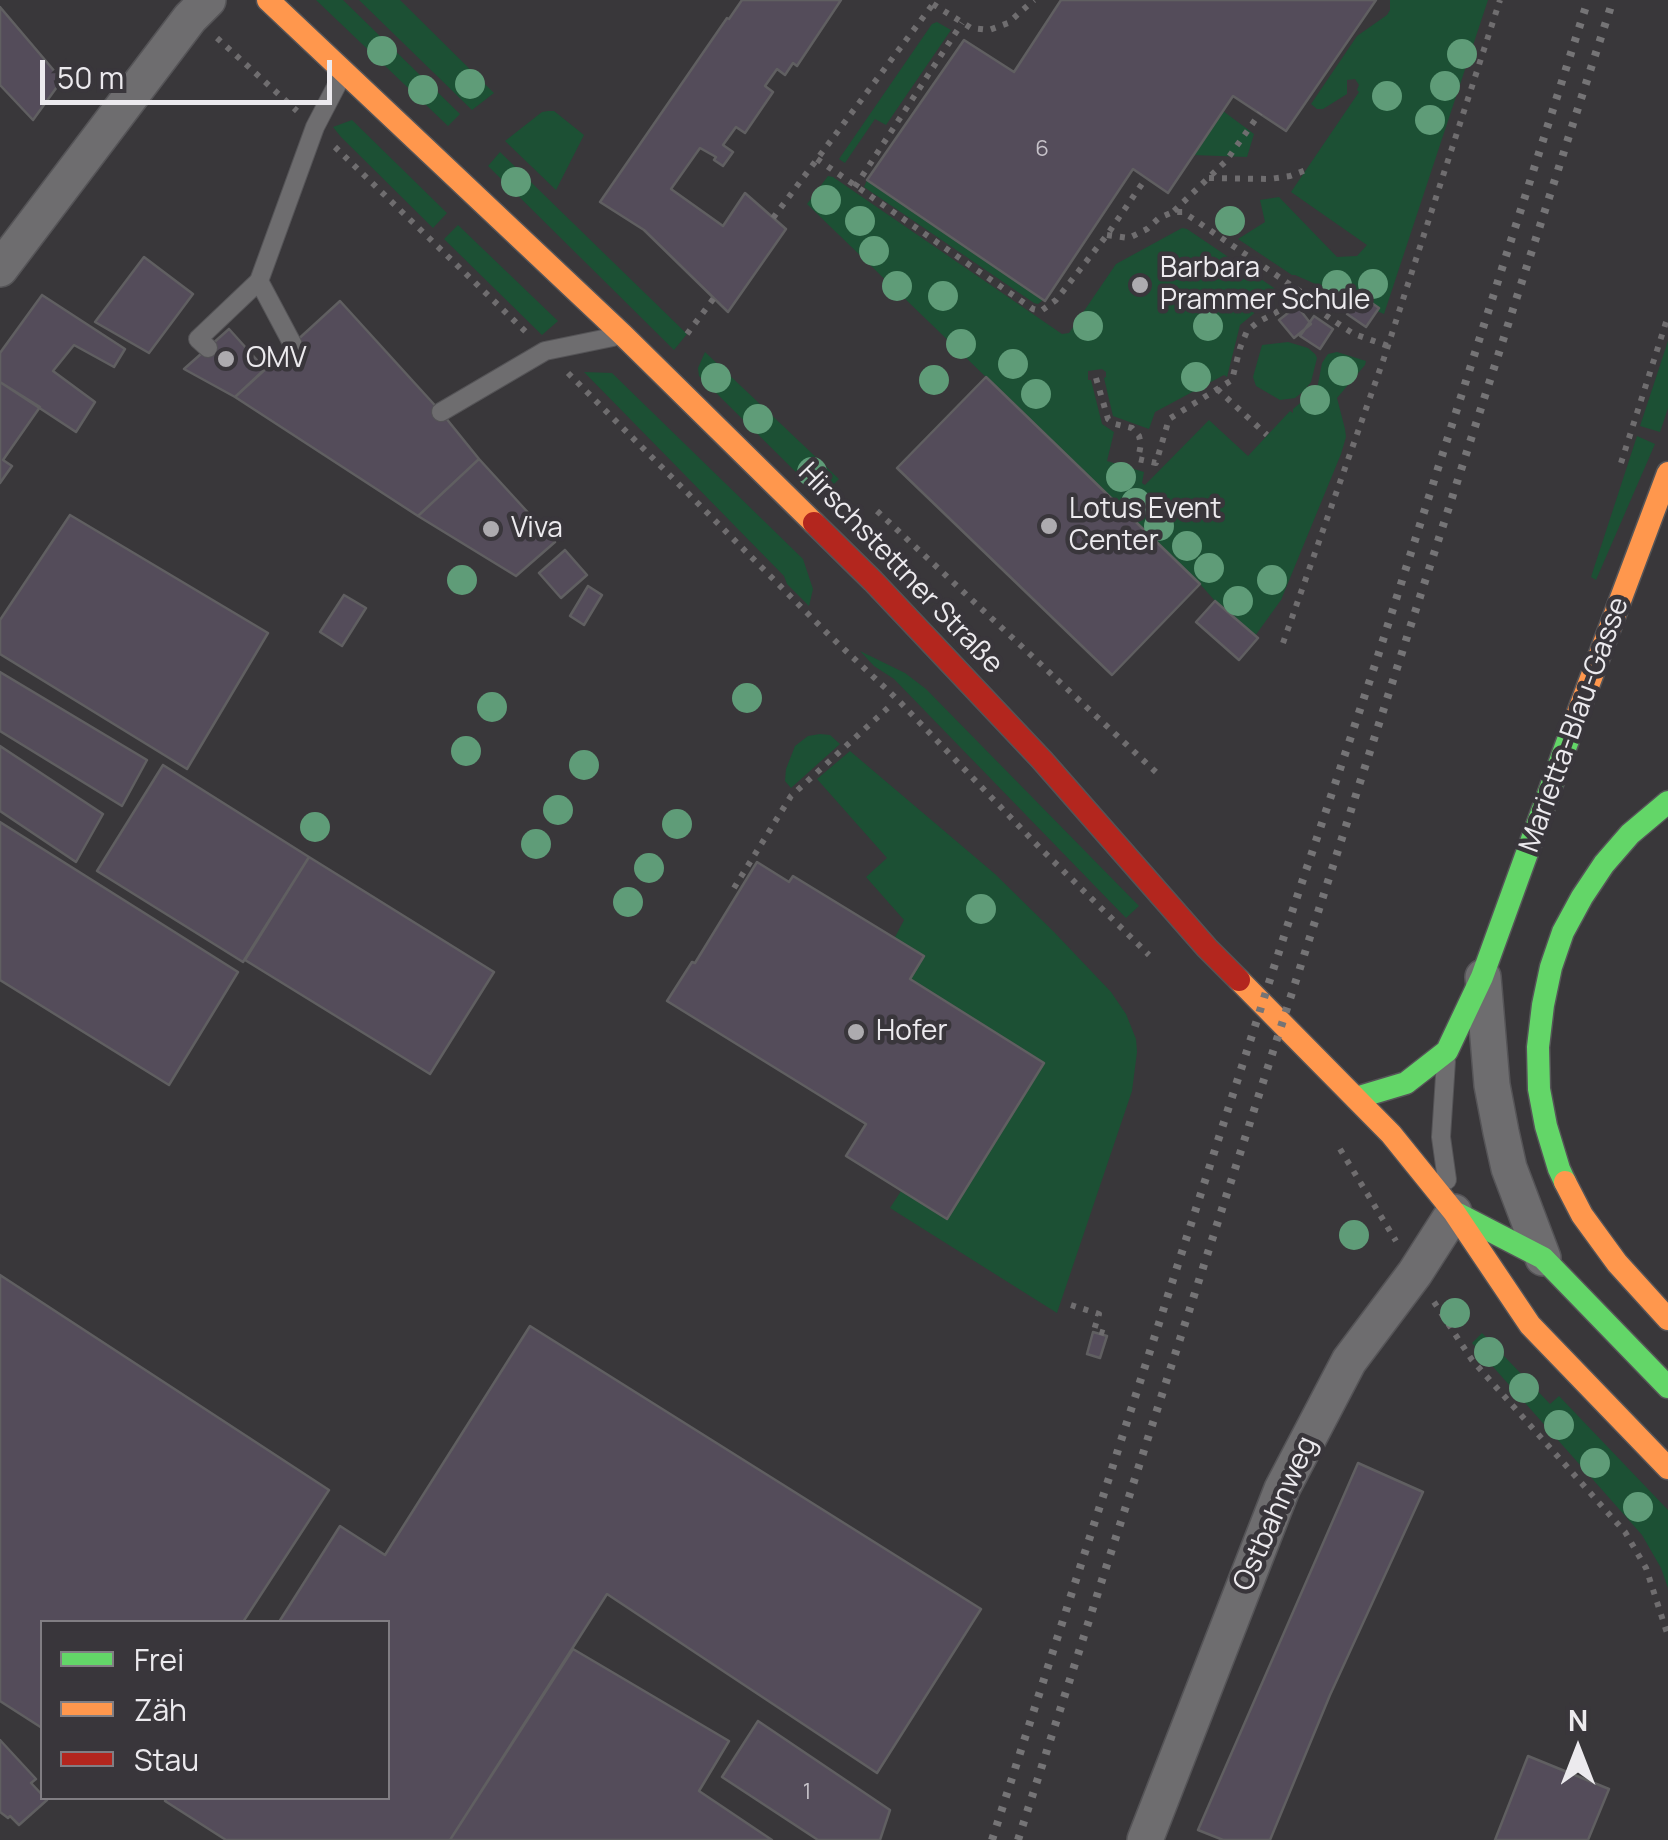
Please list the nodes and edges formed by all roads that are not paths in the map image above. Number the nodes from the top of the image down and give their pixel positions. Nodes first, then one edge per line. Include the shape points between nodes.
1 (208, 0) edge
2 (268, 0) edge
3 (344, 72) junction
4 (0, 269) edge
5 (259, 281) junction
6 (623, 335) junction
7 (293, 345) dead end
8 (208, 348) dead end
9 (441, 412) dead end
10 (1668, 473) edge
11 (1668, 802) edge
12 (1482, 976) junction
13 (1447, 1051) junction
14 (1356, 1098) junction
15 (1454, 1212) junction
16 (1543, 1258) junction
17 (1668, 1318) edge
18 (1668, 1386) edge
19 (1668, 1468) edge
20 (1145, 1840) edge

1 - 4 street
2 - 3 main road, Hirschstettner Straße
3 - 5 lane via 315,128
3 - 6 main road, Hirschstettner Straße
5 - 7 lane
5 - 8 lane via 198,339
6 - 9 lane via 545,351
6 - 14 main road, Hirschstettner Straße via 873,581 1207,948
10 - 12 main road, Marietta-Blau-Gasse
11 - 17 main road via 1630,834 1582,897 1551,967 1538,1047 1539,1088 1558,1170 1582,1215
12 - 13 main road, Marietta-Blau-Gasse
12 - 16 street, Marietta-Blau-Gasse via 1501,1132
13 - 14 main road, Marietta-Blau-Gasse via 1406,1084
13 - 15 lane, Marietta-Blau-Gasse via 1441,1138
14 - 15 main road, Hirschstettner Straße
15 - 16 main road, Hirschstettner Straße
15 - 19 main road, Hirschstettner Straße via 1530,1325
15 - 20 street, Ostbahnweg via 1349,1361 1282,1489
16 - 18 main road, Hirschstettner Straße

